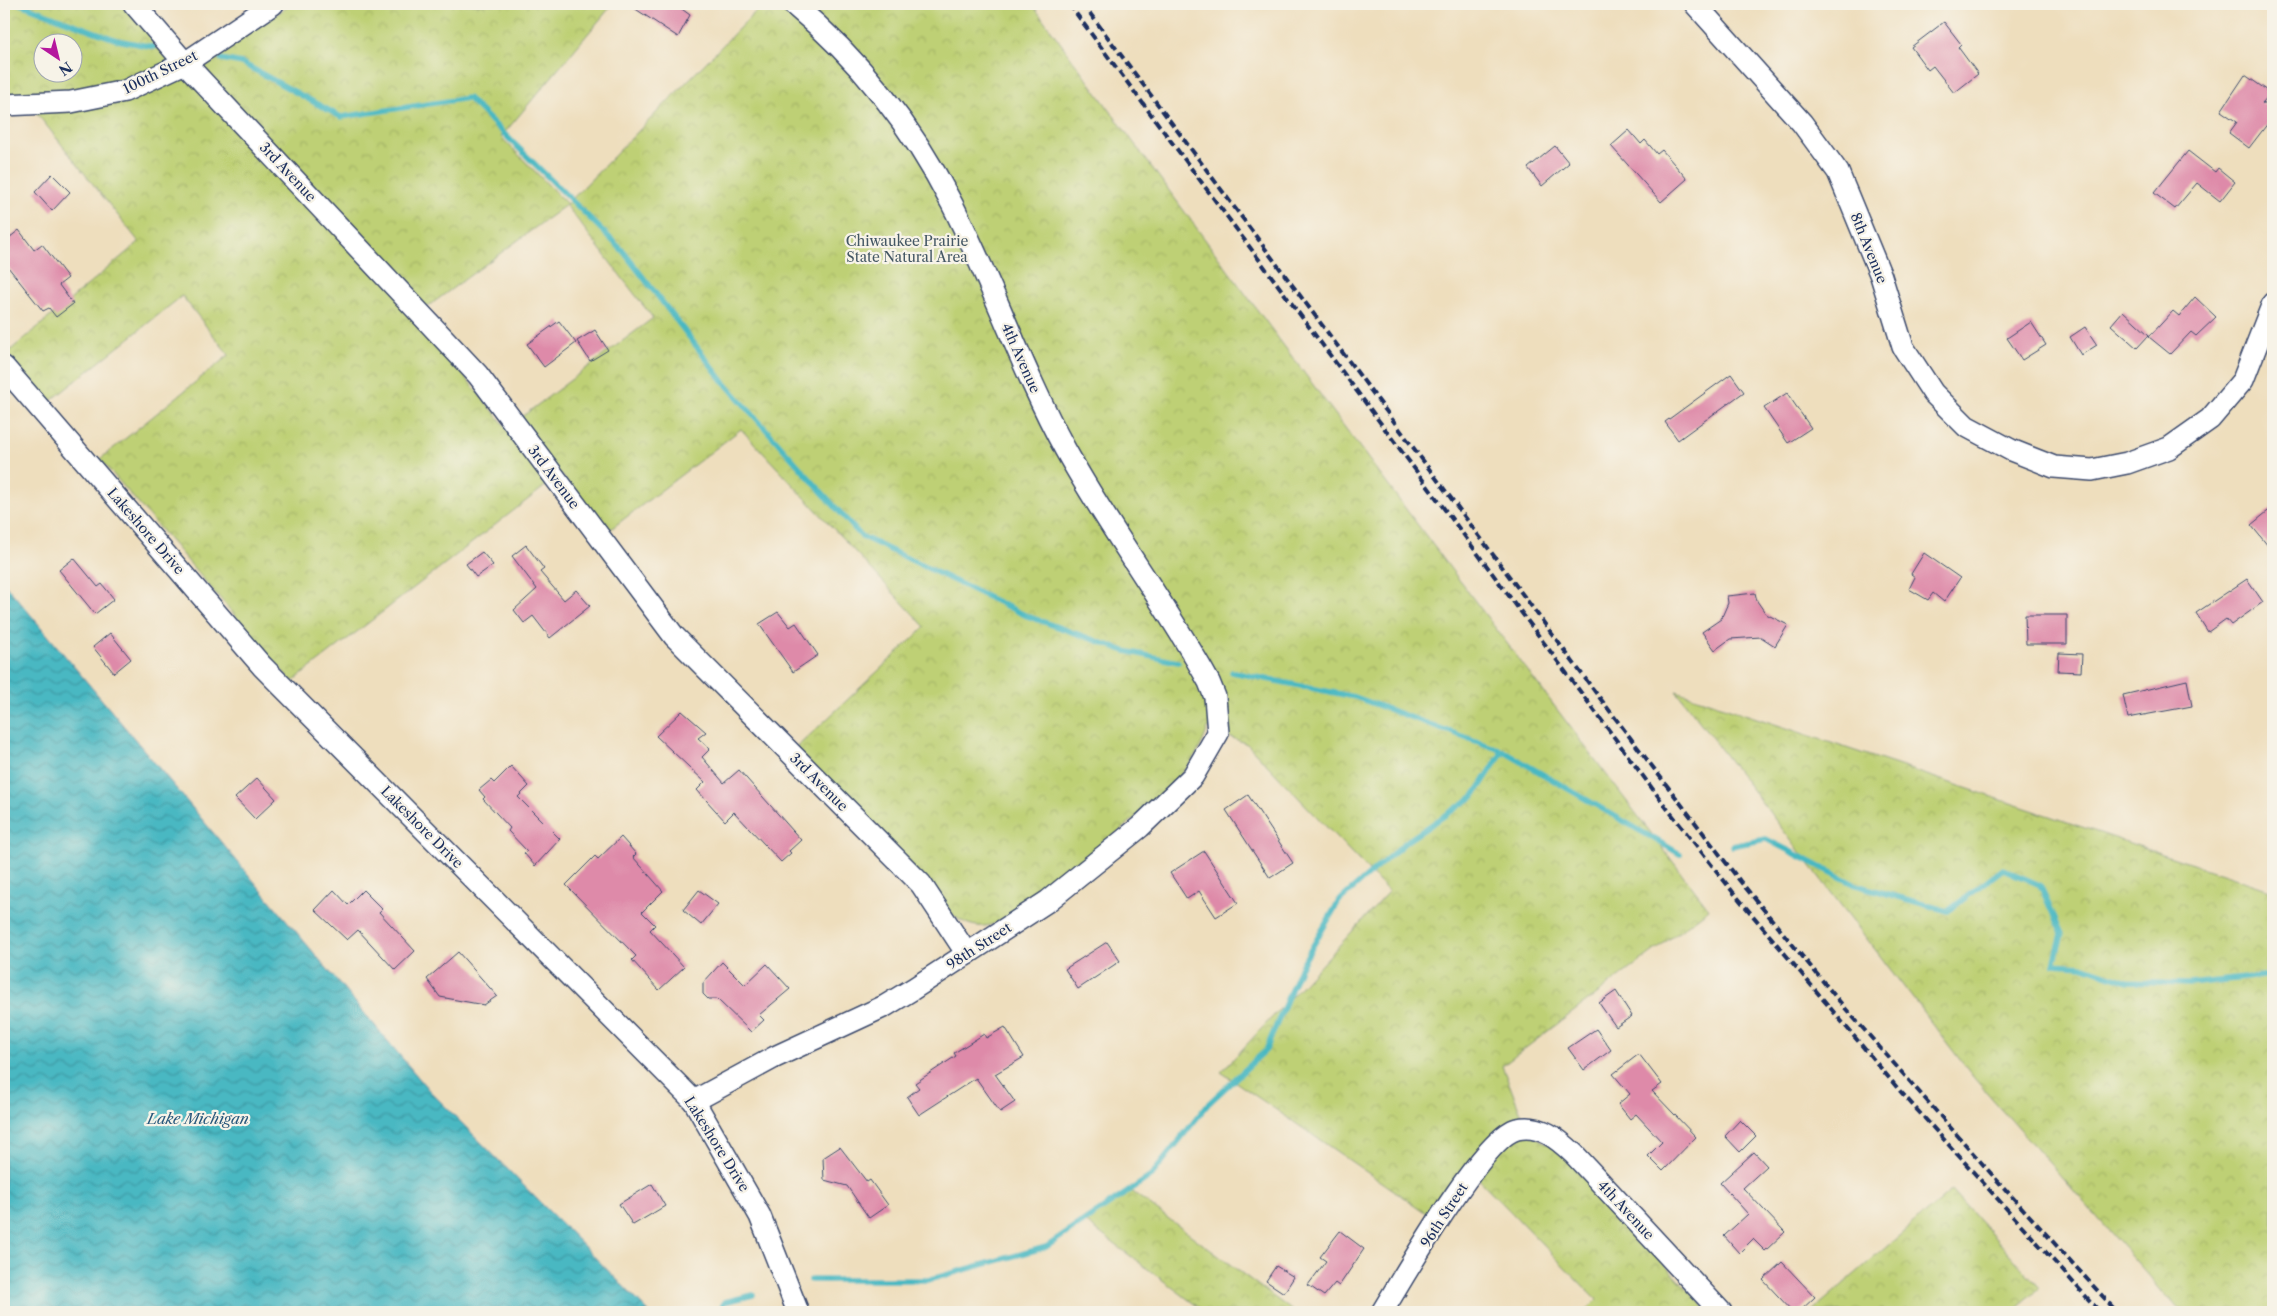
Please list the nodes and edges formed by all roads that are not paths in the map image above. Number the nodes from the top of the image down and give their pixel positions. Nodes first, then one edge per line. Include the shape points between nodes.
1 (134, 4) edge
2 (273, 4) edge
3 (793, 4) edge
4 (1695, 4) edge
5 (184, 62) junction
6 (4, 106) edge
7 (2273, 304) edge
8 (4, 367) edge
9 (1218, 733) joint
10 (967, 954) junction
11 (694, 1101) junction
12 (1518, 1129) joint
13 (798, 1312) edge
14 (1382, 1312) edge
15 (1721, 1312) edge

1 - 5 street, 3rd Avenue
2 - 5 street, 100th Street
3 - 9 street, 4th Avenue via 846,54 890,105 925,156 952,205 1065,450 1209,682
4 - 7 street, 8th Avenue via 1802,123 1838,172 1881,276 1903,347 1933,393 1966,426 2011,450 2054,466 2092,470 2127,463 2169,448 2210,419 2243,380
5 - 6 street, 100th Street via 125,91 71,102
5 - 10 street, 3rd Avenue via 478,375 674,636 921,884
8 - 11 street, Lakeshore Drive via 262,666
9 - 10 street, 98th Street via 1193,776 1147,820 1048,901
10 - 11 street, 98th Street via 885,1006 775,1057
11 - 13 street, Lakeshore Drive via 760,1216
12 - 14 street, 96th Street via 1501,1138 1458,1190
12 - 15 street, 4th Avenue via 1544,1131 1560,1141

